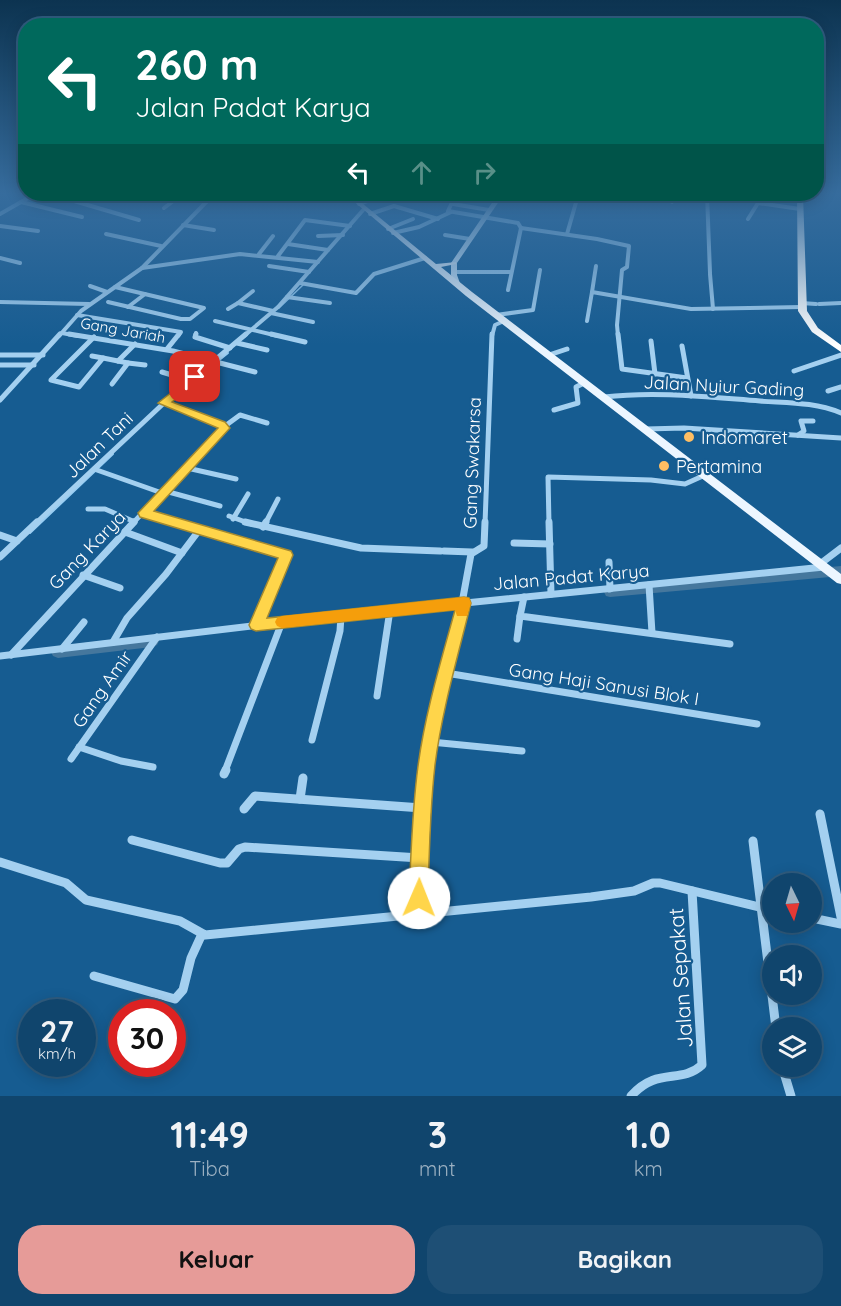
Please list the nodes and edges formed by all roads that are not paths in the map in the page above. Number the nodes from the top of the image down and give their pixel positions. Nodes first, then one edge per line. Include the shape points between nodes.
1 (148, 243) edge
2 (164, 243) edge
3 (267, 243) edge
4 (333, 243) edge
5 (406, 243) edge
6 (468, 243) edge
7 (518, 243) edge
8 (614, 243) edge
9 (709, 243) edge
10 (800, 243) edge
11 (288, 244) joint
12 (161, 246) junction
13 (326, 250) junction
14 (259, 254) junction
15 (278, 256) junction
16 (0, 258) edge
17 (425, 258) junction
18 (315, 262) junction
19 (20, 263) dead end
20 (269, 266) dead end
21 (434, 266) junction
22 (596, 266) dead end
23 (142, 268) junction
24 (454, 268) junction
25 (540, 270) dead end
26 (309, 272) junction
27 (510, 272) junction
28 (302, 283) junction
29 (90, 286) dead end
30 (458, 286) junction
31 (114, 287) junction
32 (508, 290) dead end
33 (252, 291) dead end
34 (107, 292) junction
35 (592, 292) junction
36 (145, 294) junction
37 (620, 296) junction
38 (287, 297) junction
39 (0, 302) edge
40 (108, 302) dead end
41 (238, 303) junction
42 (330, 303) dead end
43 (841, 303) edge
44 (89, 304) junction
45 (801, 305) junction
46 (128, 307) junction
47 (228, 309) dead end
48 (713, 309) junction
49 (272, 312) junction
50 (77, 315) junction
51 (500, 320) junction
52 (215, 321) dead end
53 (587, 321) dead end
54 (313, 322) dead end
55 (253, 330) junction
56 (62, 333) junction
57 (196, 333) dead end
58 (94, 337) junction
59 (651, 341) dead end
60 (305, 342) dead end
61 (238, 343) junction
62 (135, 344) junction
63 (682, 346) dead end
64 (230, 348) junction
65 (167, 349) junction
66 (567, 349) dead end
67 (841, 349) edge
68 (267, 350) dead end
69 (0, 355) edge
70 (43, 355) junction
71 (549, 355) junction
72 (841, 355) edge
73 (92, 356) dead end
74 (103, 358) junction
75 (118, 361) junction
76 (216, 362) junction
77 (128, 363) junction
78 (0, 365) edge
79 (34, 365) junction
80 (145, 365) dead end
81 (794, 371) dead end
82 (162, 372) dead end
83 (255, 372) dead end
84 (655, 374) junction
85 (687, 378) junction
86 (191, 381) junction
87 (112, 384) dead end
88 (581, 384) junction
89 (841, 387) edge
90 (828, 392) dead end
91 (691, 396) junction
92 (603, 397) junction
93 (0, 400) edge
94 (165, 404) junction
95 (554, 410) dead end
96 (841, 413) edge
97 (813, 421) dead end
98 (267, 423) dead end
99 (225, 426) junction
100 (646, 429) junction
101 (797, 436) junction
102 (841, 438) edge
103 (187, 468) junction
104 (97, 470) junction
105 (705, 475) junction
106 (236, 479) dead end
107 (164, 492) junction
108 (248, 494) dead end
109 (278, 499) dead end
110 (220, 506) dead end
111 (88, 509) dead end
112 (144, 513) junction
113 (135, 522) junction
114 (263, 527) junction
115 (200, 529) junction
116 (125, 532) junction
117 (0, 535) edge
118 (17, 541) junction
119 (514, 543) dead end
120 (550, 544) junction
121 (841, 548) edge
122 (472, 552) junction
123 (182, 553) junction
124 (0, 557) edge
125 (609, 562) dead end
126 (829, 571) edge
127 (83, 575) junction
128 (649, 585) junction
129 (120, 588) dead end
130 (610, 589) junction
131 (551, 594) junction
132 (523, 599) junction
133 (463, 605) junction
134 (389, 612) junction
135 (520, 616) junction
136 (341, 618) junction
137 (84, 622) dead end
138 (256, 625) junction
139 (281, 625) junction
140 (652, 633) junction
141 (157, 637) junction
142 (517, 639) dead end
143 (113, 642) junction
144 (730, 644) dead end
145 (62, 649) junction
146 (11, 655) junction
147 (0, 656) edge
148 (446, 673) junction
149 (376, 696) dead end
150 (757, 724) dead end
151 (312, 740) dead end
152 (431, 742) junction
153 (79, 747) junction
154 (522, 751) dead end
155 (71, 759) dead end
156 (153, 767) dead end
157 (224, 774) dead end
158 (303, 778) dead end
159 (300, 799) junction
160 (422, 808) junction
161 (244, 809) dead end
162 (820, 814) dead end
163 (132, 840) dead end
164 (753, 841) dead end
165 (420, 858) junction
166 (0, 862) edge
167 (692, 891) junction
168 (762, 908) joint
169 (420, 914) junction
170 (841, 917) edge
171 (822, 920) edge
172 (841, 924) edge
173 (765, 933) edge
174 (202, 934) junction
175 (94, 976) dead end
176 (775, 1017) edge
177 (785, 1077) edge
178 (631, 1096) edge
179 (791, 1096) edge

1 - 12 street
2 - 12 street
3 - 14 street
4 - 13 street, Jalan Tani
5 - 17 main road
6 - 24 street
7 - 27 street
8 - 37 street via 629,246
9 - 48 street
10 - 45 highway
11 - 13 street
11 - 15 street
12 - 23 street
13 - 18 street, Jalan Tani
14 - 15 street
14 - 23 street via 222,255
15 - 18 street
16 - 19 street
17 - 21 main road
17 - 28 street via 374,274 354,293
18 - 26 street, Jalan Tani
20 - 26 street
21 - 24 main road
21 - 30 main road
22 - 35 street
23 - 31 street
24 - 27 street
24 - 30 street
25 - 51 street via 533,310
26 - 28 street, Jalan Tani
27 - 32 street
28 - 38 street, Jalan Tani
29 - 34 street
30 - 51 main road
31 - 34 street
31 - 36 street
33 - 41 street
34 - 44 street
35 - 37 street
35 - 53 street
36 - 46 street
36 - 46 street via 204,308 190,319 181,319
37 - 48 street via 691,309
37 - 84 street via 617,331 622,369
38 - 42 street
38 - 49 street, Jalan Tani
39 - 44 street
40 - 46 street
41 - 47 street
41 - 49 street
43 - 45 street
44 - 50 street
45 - 48 street
45 - 67 highway via 807,322
49 - 54 street
49 - 55 street, Jalan Tani
50 - 56 street
50 - 65 street via 181,332
51 - 71 main road
51 - 122 street, Gang Swakarsa via 492,331 486,536 483,548
52 - 55 street
55 - 60 street
55 - 61 street, Jalan Tani
56 - 58 street, Gang Jariah
56 - 70 street
57 - 64 street via 200,340
58 - 62 street, Gang Jariah
58 - 74 street via 51,380 79,387
59 - 84 street
61 - 64 street, Jalan Tani
61 - 68 street
62 - 65 street, Gang Jariah
62 - 75 street
63 - 85 street
64 - 76 street, Jalan Tani
65 - 76 street, Gang Jariah
66 - 71 street
69 - 70 street
70 - 79 street
71 - 88 main road
72 - 81 street
73 - 74 street
74 - 75 street
75 - 77 street
76 - 83 street, Gang Jariah
76 - 86 street, Jalan Tani
77 - 80 street
77 - 87 street
78 - 79 street
79 - 93 street
82 - 86 street
84 - 85 street
85 - 91 street
86 - 94 street, Jalan Tani
88 - 92 main road
88 - 95 street via 578,403
89 - 90 street
91 - 92 street, Jalan Nyiur Gading
91 - 96 street, Jalan Nyiur Gading via 819,405
92 - 100 main road
94 - 99 street
94 - 104 street, Jalan Tani
97 - 101 street via 801,421 804,430
98 - 99 street via 240,415
99 - 103 street, Gang Karya
100 - 101 street
100 - 105 main road
101 - 102 street
103 - 106 street
103 - 107 street, Gang Karya
104 - 107 street
104 - 118 street, Jalan Tani
105 - 120 street via 685,484 552,476 547,479
105 - 126 main road
107 - 110 street
107 - 112 street, Gang Karya
108 - 114 street via 231,517
109 - 114 street
111 - 113 street via 105,509
112 - 113 street, Gang Karya
112 - 115 street
113 - 116 street, Gang Karya
114 - 122 street via 362,548
115 - 123 street
115 - 138 street via 286,555
116 - 123 street
116 - 127 street, Gang Karya
117 - 118 street
118 - 124 street, Jalan Tani
119 - 120 street
120 - 131 street
121 - 126 street
122 - 133 street, Gang Swakarsa
123 - 143 street via 127,618
125 - 130 street
126 - 128 street, Jalan Padat Karya
127 - 129 street
127 - 146 street, Gang Karya
128 - 130 street, Jalan Padat Karya
128 - 140 street
130 - 131 street, Jalan Padat Karya
131 - 132 street, Jalan Padat Karya
132 - 133 street, Jalan Padat Karya
132 - 135 street
133 - 134 street, Jalan Padat Karya
133 - 148 street, Gang Swakarsa
134 - 136 street, Jalan Padat Karya
134 - 149 street
135 - 140 street
135 - 142 street
136 - 139 street, Jalan Padat Karya
136 - 151 street
137 - 145 street
138 - 139 street, Jalan Padat Karya
138 - 141 street, Jalan Padat Karya
139 - 157 street
140 - 144 street
141 - 143 street, Jalan Padat Karya
141 - 153 street, Gang Amir
143 - 145 street, Jalan Padat Karya
145 - 146 street, Jalan Padat Karya
146 - 147 street, Jalan Padat Karya
148 - 150 street, Gang Haji Sanusi Blok I
148 - 152 street, Gang Swakarsa
152 - 154 street
152 - 160 street, Gang Swakarsa
153 - 155 street, Gang Amir
153 - 156 street
158 - 159 street
159 - 160 street
159 - 161 street via 255,796
160 - 165 street, Gang Swakarsa
162 - 170 street
163 - 165 street via 220,863 227,863 245,847
164 - 168 street
165 - 169 street, Gang Swakarsa
166 - 174 street via 66,883 86,900 180,921
167 - 168 street, Jalan Sepakat
167 - 169 street via 653,883 634,891
167 - 178 street, Jalan Sepakat via 702,1065 694,1072 655,1078
169 - 174 street
171 - 172 street
173 - 176 street
174 - 175 street via 179,998
177 - 179 street

